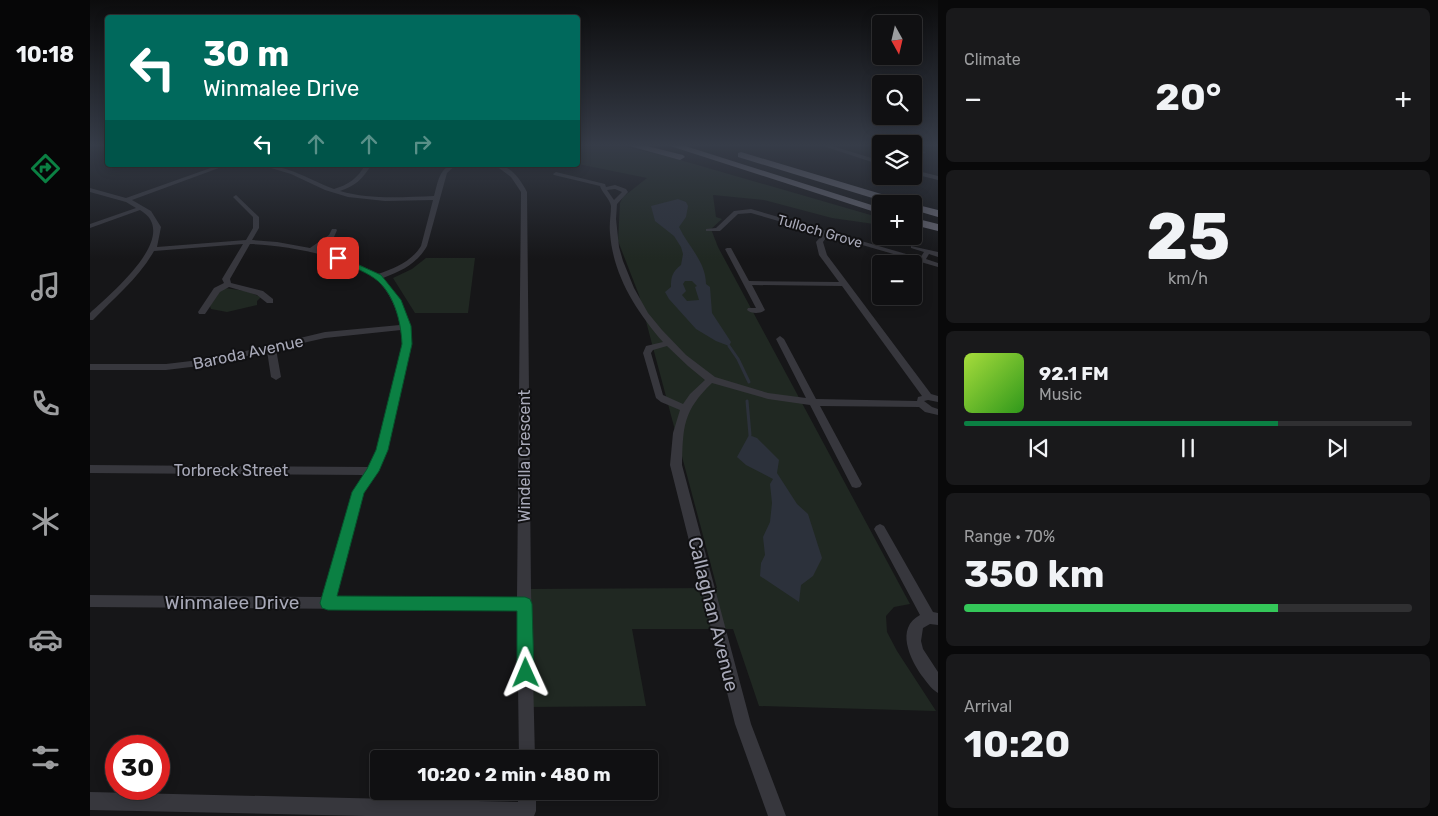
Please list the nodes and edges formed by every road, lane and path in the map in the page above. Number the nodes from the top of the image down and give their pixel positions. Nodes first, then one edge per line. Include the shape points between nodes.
1 (176, 182) edge
2 (316, 182) edge
3 (357, 182) edge
4 (441, 182) edge
5 (520, 182) edge
6 (584, 182) edge
7 (775, 182) edge
8 (786, 182) edge
9 (831, 182) edge
10 (604, 187) junction
11 (90, 190) edge
12 (335, 191) junction
13 (874, 195) edge
14 (236, 197) dead end
15 (436, 198) junction
16 (835, 198) junction
17 (126, 200) junction
18 (614, 204) junction
19 (141, 208) junction
20 (872, 208) edge
21 (922, 209) edge
22 (938, 214) edge
23 (922, 223) edge
24 (90, 226) edge
25 (938, 228) edge
26 (334, 230) dead end
27 (708, 230) dead end
28 (827, 233) junction
29 (247, 242) junction
30 (913, 248) dead end
31 (154, 249) junction
32 (729, 249) dead end
33 (311, 250) junction
34 (928, 252) junction
35 (938, 254) edge
36 (904, 255) edge
37 (922, 260) joint
38 (938, 264) edge
39 (378, 277) junction
40 (747, 283) junction
41 (228, 284) junction
42 (844, 284) junction
43 (270, 301) dead end
44 (751, 310) dead end
45 (202, 312) dead end
46 (90, 318) edge
47 (406, 326) junction
48 (780, 339) dead end
49 (669, 343) junction
50 (271, 348) junction
51 (90, 367) edge
52 (276, 377) dead end
53 (711, 379) junction
54 (929, 400) edge
55 (815, 402) junction
56 (686, 409) junction
57 (938, 412) edge
58 (90, 469) edge
59 (373, 471) junction
60 (856, 484) dead end
61 (880, 529) dead end
62 (90, 601) edge
63 (328, 603) junction
64 (525, 604) junction
65 (934, 619) edge
66 (938, 685) edge
67 (527, 750) edge
68 (527, 800) edge
69 (90, 801) edge
70 (777, 816) edge

1 - 17 street
2 - 12 street
3 - 12 street
4 - 15 street
5 - 64 street, Windella Crescent via 524,192
6 - 10 street
7 - 16 highway
8 - 16 highway
9 - 13 highway
10 - 18 street
10 - 18 street via 615,187 625,192
11 - 17 street
12 - 15 street via 371,198
14 - 29 street via 256,217 256,228
15 - 39 street via 419,256
16 - 20 highway
17 - 19 street
18 - 49 street via 612,232 622,274 637,302
19 - 24 street
19 - 31 street via 157,224 158,238
21 - 22 highway
23 - 25 highway
26 - 33 street via 332,236
27 - 28 street, Tulloch Grove via 718,230 736,212 750,211
28 - 36 street, Tulloch Grove
28 - 42 street via 819,242 819,248
29 - 31 street
29 - 33 street
29 - 41 street via 226,279
30 - 34 street
31 - 46 street via 146,262
32 - 40 street
33 - 39 street via 338,258
34 - 35 street
34 - 37 street
37 - 38 street, Tulloch Grove
39 - 47 street via 398,302
40 - 42 street
40 - 44 street via 761,310
41 - 43 street via 260,293
41 - 45 street via 218,290
42 - 54 street
47 - 50 street, Baroda Avenue via 325,335
47 - 59 street via 407,344 382,450
48 - 55 street
49 - 53 street
49 - 56 street via 649,348 646,353 659,396
50 - 51 street, Baroda Avenue via 216,362 166,367
50 - 52 street
53 - 55 street via 766,396
53 - 56 street, Callaghan Avenue
54 - 55 street
54 - 57 street via 929,410
55 - 60 street
56 - 70 street, Callaghan Avenue via 678,430 676,465 743,724
58 - 59 street, Torbreck Street
59 - 63 street via 358,492
61 - 65 street
62 - 63 street, Winmalee Drive
63 - 64 street, Winmalee Drive
64 - 67 street, Windella Crescent
65 - 66 street via 917,624 912,634 916,652
68 - 69 street via 527,811

